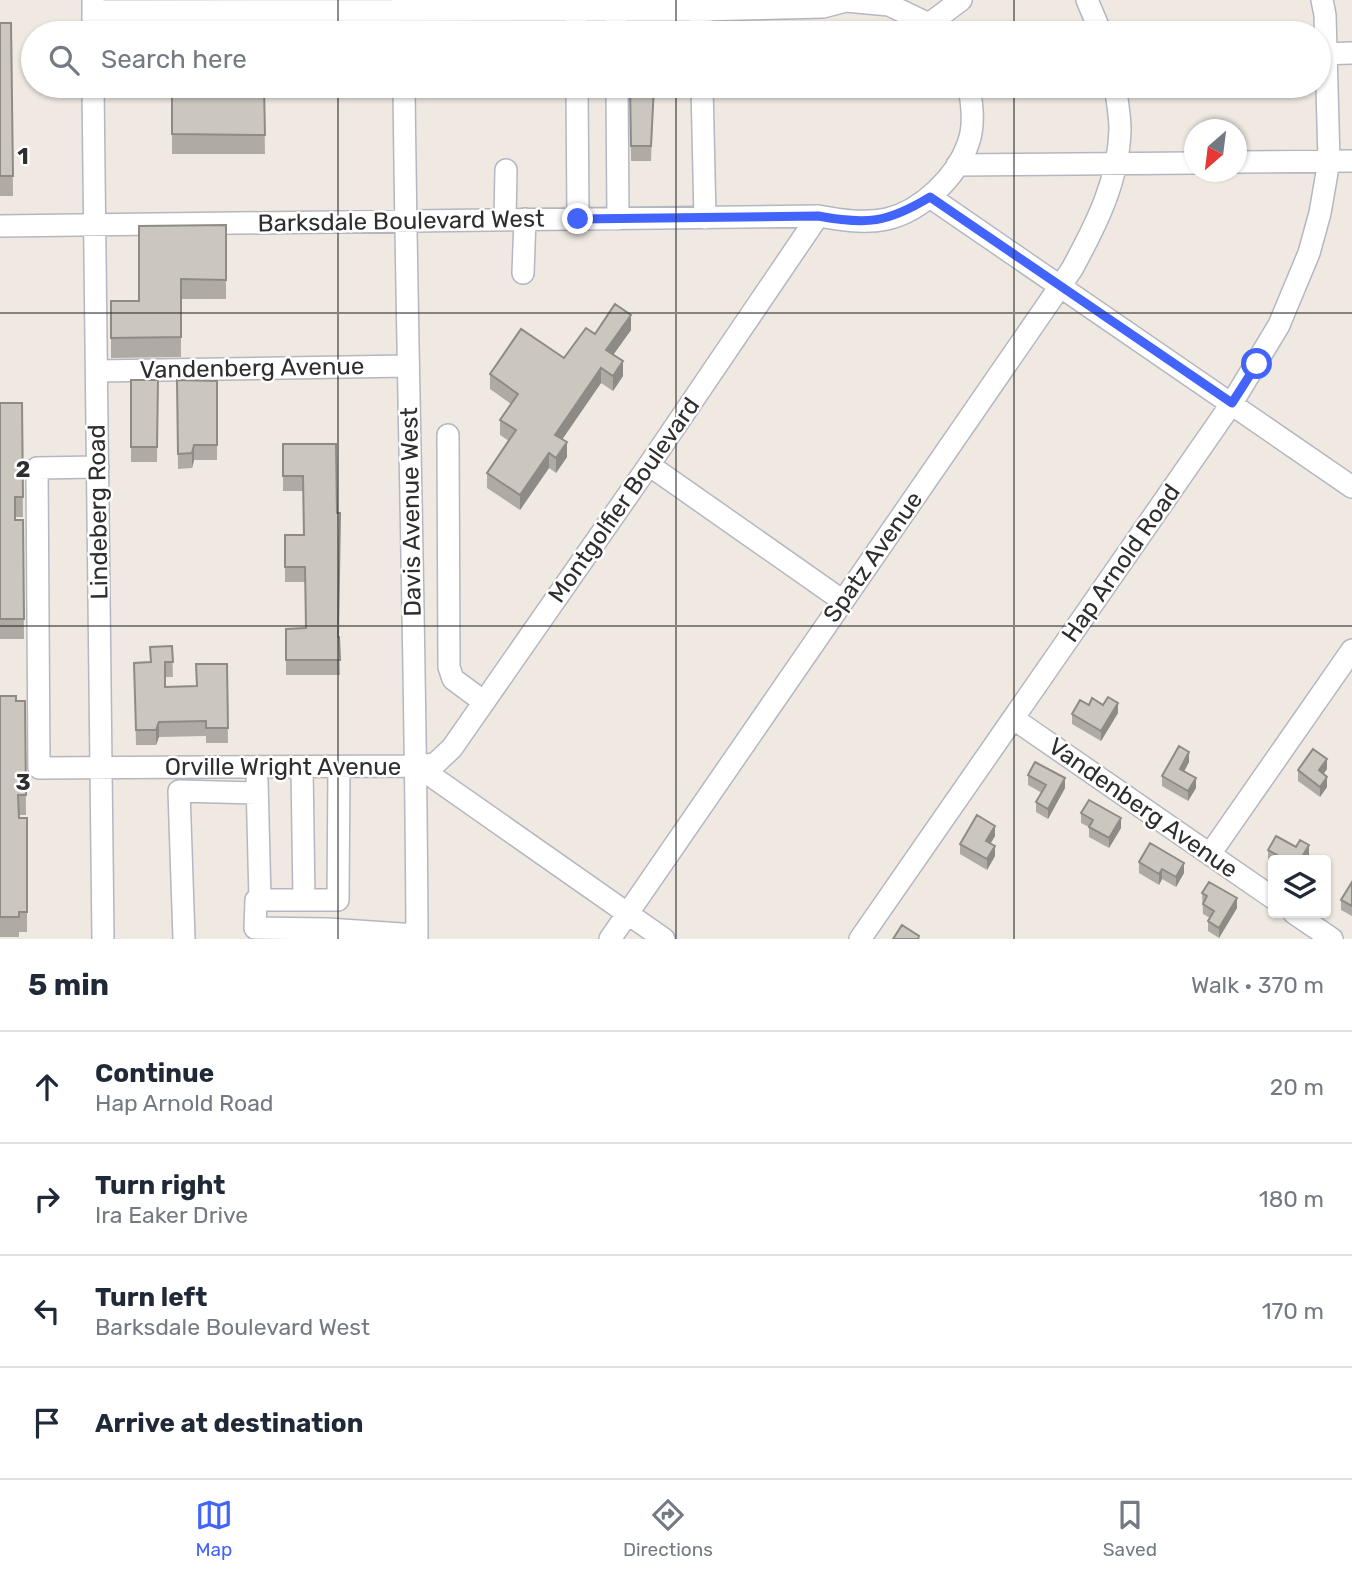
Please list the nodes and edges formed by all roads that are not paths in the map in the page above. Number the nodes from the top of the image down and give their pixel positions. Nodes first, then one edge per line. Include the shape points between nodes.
1 (961, 0) edge
2 (1087, 0) edge
3 (1322, 0) edge
4 (820, 4) edge
5 (403, 5) edge
6 (93, 6) edge
7 (701, 10) junction
8 (616, 11) junction
9 (576, 12) junction
10 (576, 21) edge
11 (616, 21) edge
12 (701, 21) edge
13 (920, 21) edge
14 (940, 21) edge
15 (1096, 21) edge
16 (1322, 21) edge
17 (1352, 53) edge
18 (1331, 54) edge
19 (93, 98) edge
20 (404, 98) edge
21 (577, 98) edge
22 (617, 98) edge
23 (702, 98) edge
24 (970, 98) edge
25 (1116, 98) edge
26 (1325, 98) edge
27 (1329, 161) junction
28 (1352, 161) edge
29 (1247, 162) edge
30 (1116, 163) junction
31 (1184, 163) edge
32 (954, 169) junction
33 (506, 170) dead end
34 (930, 197) junction
35 (818, 216) junction
36 (705, 218) junction
37 (515, 219) junction
38 (578, 219) junction
39 (618, 219) junction
40 (406, 220) junction
41 (94, 225) junction
42 (0, 226) edge
43 (523, 273) dead end
44 (1060, 286) junction
45 (407, 366) junction
46 (97, 371) junction
47 (1232, 403) junction
48 (448, 435) dead end
49 (649, 465) junction
50 (98, 467) junction
51 (1352, 487) edge
52 (843, 601) junction
53 (1352, 650) edge
54 (484, 702) junction
55 (1014, 719) junction
56 (416, 766) junction
57 (257, 767) junction
58 (302, 767) junction
59 (339, 767) junction
60 (101, 768) junction
61 (257, 793) junction
62 (1210, 854) junction
63 (1268, 895) edge
64 (260, 900) junction
65 (304, 900) junction
66 (628, 914) junction
67 (1301, 918) edge
68 (417, 937) edge
69 (103, 939) edge
70 (184, 939) edge
71 (610, 939) edge
72 (664, 939) edge
73 (860, 939) edge
74 (1332, 939) edge

1 - 14 street
2 - 15 street
3 - 16 street, Hap Arnold Road
4 - 7 street
4 - 13 street via 890,5
5 - 6 street
5 - 9 street
7 - 8 street
7 - 12 street
8 - 9 street
8 - 11 street
9 - 10 street
17 - 18 street
19 - 41 street, Lindeberg Road
20 - 40 street, Davis Avenue West
21 - 38 street
22 - 39 street
23 - 36 street
24 - 32 street, Barksdale Boulevard West via 968,145
25 - 30 street, Spatz Avenue via 1120,126
26 - 27 street, Hap Arnold Road
27 - 28 street
27 - 29 street
27 - 47 street, Hap Arnold Road via 1320,213 1296,288
30 - 31 street
30 - 32 street
30 - 44 street, Spatz Avenue via 1091,234
32 - 34 street, Barksdale Boulevard West
33 - 37 street
34 - 35 street, Barksdale Boulevard West via 886,219 850,222
34 - 44 street
35 - 36 street, Barksdale Boulevard West
35 - 49 street, Montgolfier Boulevard
36 - 39 street, Barksdale Boulevard West
37 - 38 street, Barksdale Boulevard West
37 - 40 street, Barksdale Boulevard West
37 - 43 street
38 - 39 street, Barksdale Boulevard West
40 - 41 street, Barksdale Boulevard West
40 - 45 street, Davis Avenue West
41 - 42 street, Barksdale Boulevard West
41 - 46 street, Lindeberg Road
44 - 47 street
44 - 52 street, Spatz Avenue
45 - 46 street, Vandenberg Avenue
45 - 56 street, Davis Avenue West
46 - 50 street, Lindeberg Road
47 - 51 street
47 - 55 street, Hap Arnold Road
48 - 54 street via 449,667 453,678
49 - 52 street
49 - 54 street, Montgolfier Boulevard
50 - 60 street, Lindeberg Road
50 - 60 street, Orville Wright Avenue via 37,468 39,768
52 - 66 street, Spatz Avenue
53 - 62 street
54 - 56 street, Montgolfier Boulevard via 435,764
55 - 62 street, Vandenberg Avenue
55 - 73 street, Hap Arnold Road
56 - 59 street, Orville Wright Avenue
56 - 66 street, Orville Wright Avenue
56 - 68 street, Davis Avenue West
57 - 58 street, Orville Wright Avenue
57 - 60 street, Orville Wright Avenue
57 - 61 street
58 - 59 street, Orville Wright Avenue
58 - 65 street
59 - 65 street via 338,900
60 - 69 street, Lindeberg Road
61 - 64 street
61 - 70 street via 179,791
62 - 63 street, Vandenberg Avenue
64 - 65 street
64 - 68 street via 256,900 255,928
66 - 71 street, Spatz Avenue
66 - 72 street, Orville Wright Avenue
67 - 74 street

